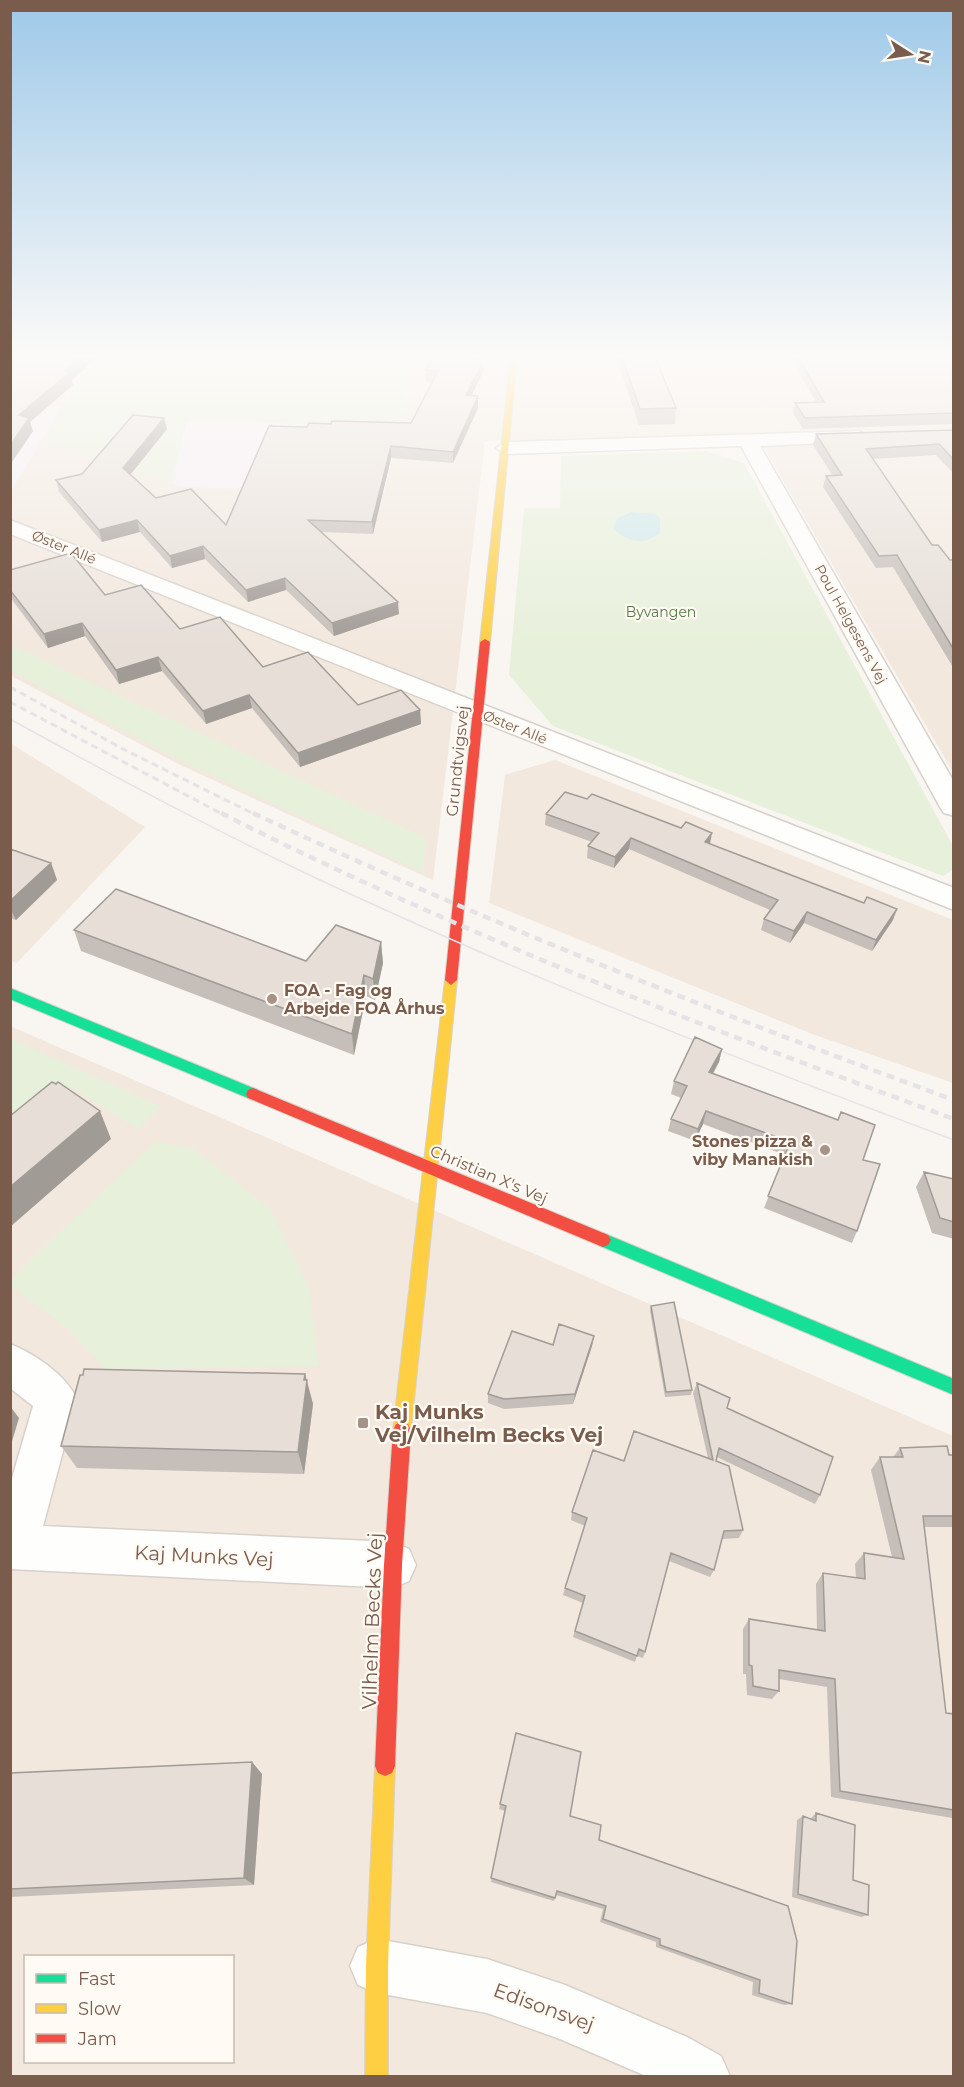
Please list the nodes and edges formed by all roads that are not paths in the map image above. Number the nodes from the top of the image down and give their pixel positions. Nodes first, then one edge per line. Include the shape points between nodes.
1 (505, 454) edge
2 (756, 454) edge
3 (10, 526) edge
4 (479, 713) junction
5 (954, 807) edge
6 (954, 900) edge
7 (10, 993) edge
8 (430, 1168) junction
9 (10, 1363) edge
10 (954, 1387) edge
11 (13, 1547) edge
12 (393, 1565) junction
13 (377, 1966) junction
14 (376, 2076) edge
15 (701, 2076) edge

1 - 4 street, Grundtvigsvej
2 - 5 street, Poul Helgesens Vej
3 - 4 street, Øster Allé
4 - 6 street, Øster Allé
4 - 8 street, Grundtvigsvej
7 - 8 street, Christian X's Vej
8 - 10 street, Christian X's Vej
8 - 12 street, Vilhelm Becks Vej via 402,1424
9 - 11 street, Kaj Munks Vej via 56,1399
11 - 12 street, Kaj Munks Vej
12 - 13 street, Vilhelm Becks Vej
13 - 14 street, Vilhelm Becks Vej
13 - 15 street, Edisonsvej via 487,1986 565,2013

